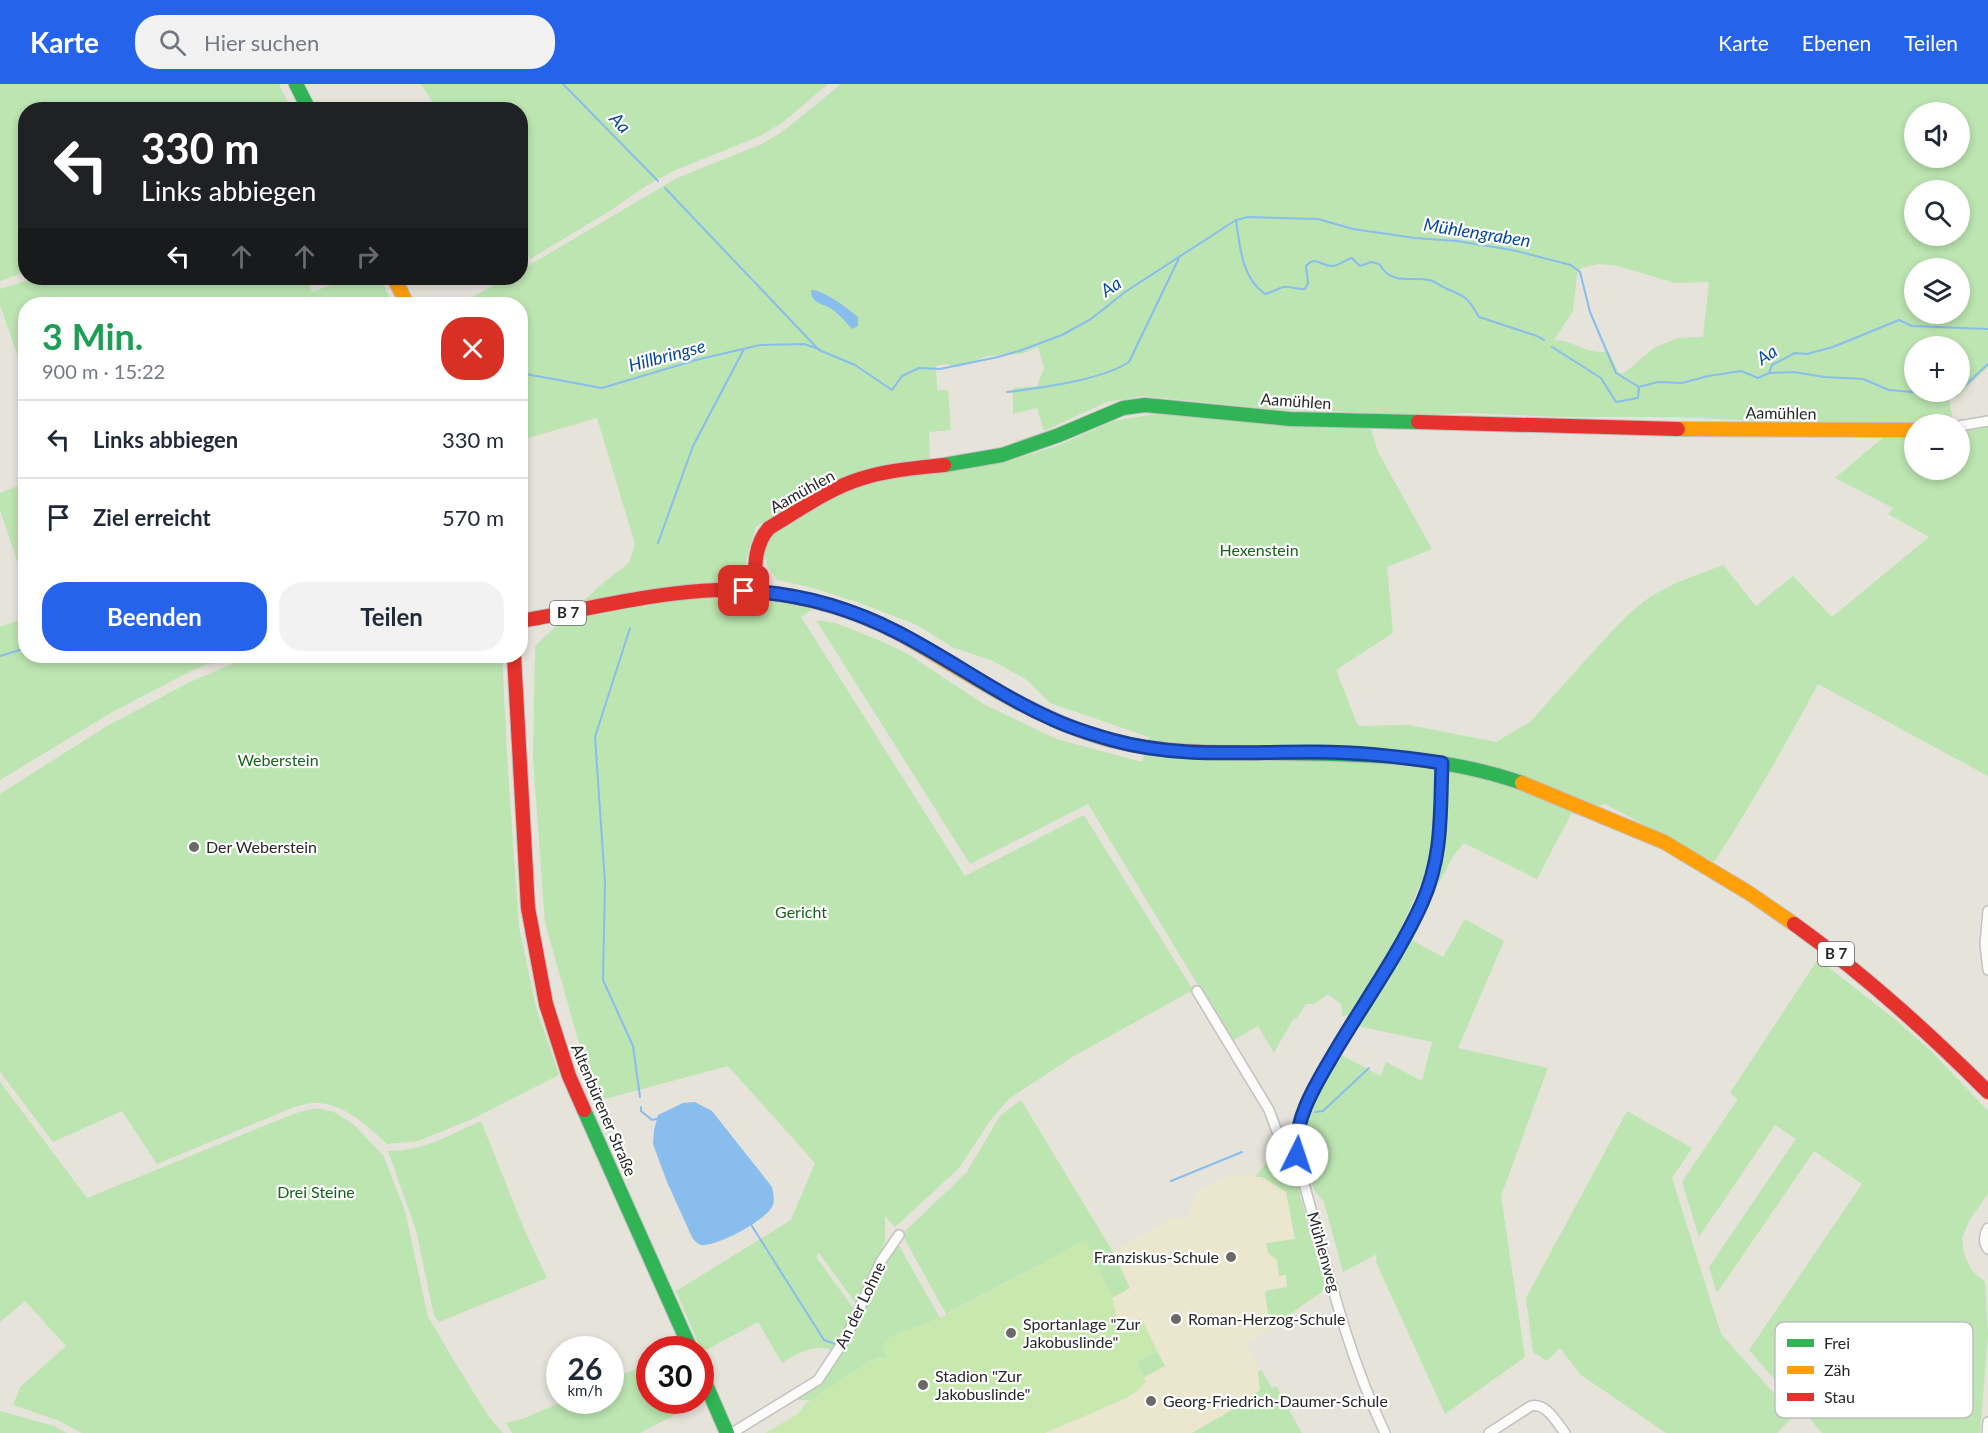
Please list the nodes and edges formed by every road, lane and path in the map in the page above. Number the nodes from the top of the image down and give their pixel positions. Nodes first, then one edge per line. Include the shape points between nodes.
1 (296, 84) edge
2 (305, 102) edge
3 (1988, 422) edge
4 (1970, 424) edge
5 (1904, 430) edge
6 (755, 592) junction
7 (528, 620) edge
8 (514, 663) edge
9 (1442, 763) junction
10 (1988, 911) edge
11 (1988, 970) edge
12 (1197, 991) dead end
13 (1988, 1092) edge
14 (1296, 1137) junction
15 (1988, 1228) edge
16 (899, 1235) dead end
17 (1988, 1249) edge
18 (685, 1336) edge
19 (714, 1400) edge
20 (1988, 1422) edge
21 (730, 1433) edge
22 (1385, 1433) edge
23 (1489, 1433) edge
24 (1565, 1433) edge
25 (1987, 1433) edge

1 - 2 street
3 - 4 street
5 - 6 street, Aamühlen via 1315,420 1134,406 1002,455 883,473 850,483 762,534 757,549
6 - 7 street, B 7 via 693,592
6 - 9 street, B 7 via 799,598 862,616 1050,718 1127,744 1210,753 1384,754
8 - 18 street, Altenbürener Straße via 528,908 546,1004 569,1076
9 - 13 street, B 7 via 1510,779 1561,797 1664,843 1742,888 1816,938 1905,1012
9 - 14 street, Mühlenweg via 1438,851 1428,888 1321,1077
10 - 11 street
12 - 14 street via 1269,1110 1279,1137
14 - 22 street, Mühlenweg via 1298,1162 1345,1328
15 - 17 street via 1984,1235
16 - 21 street, An der Lohne via 881,1261 847,1336 818,1380
19 - 21 street
20 - 25 street
23 - 24 street via 1537,1404

